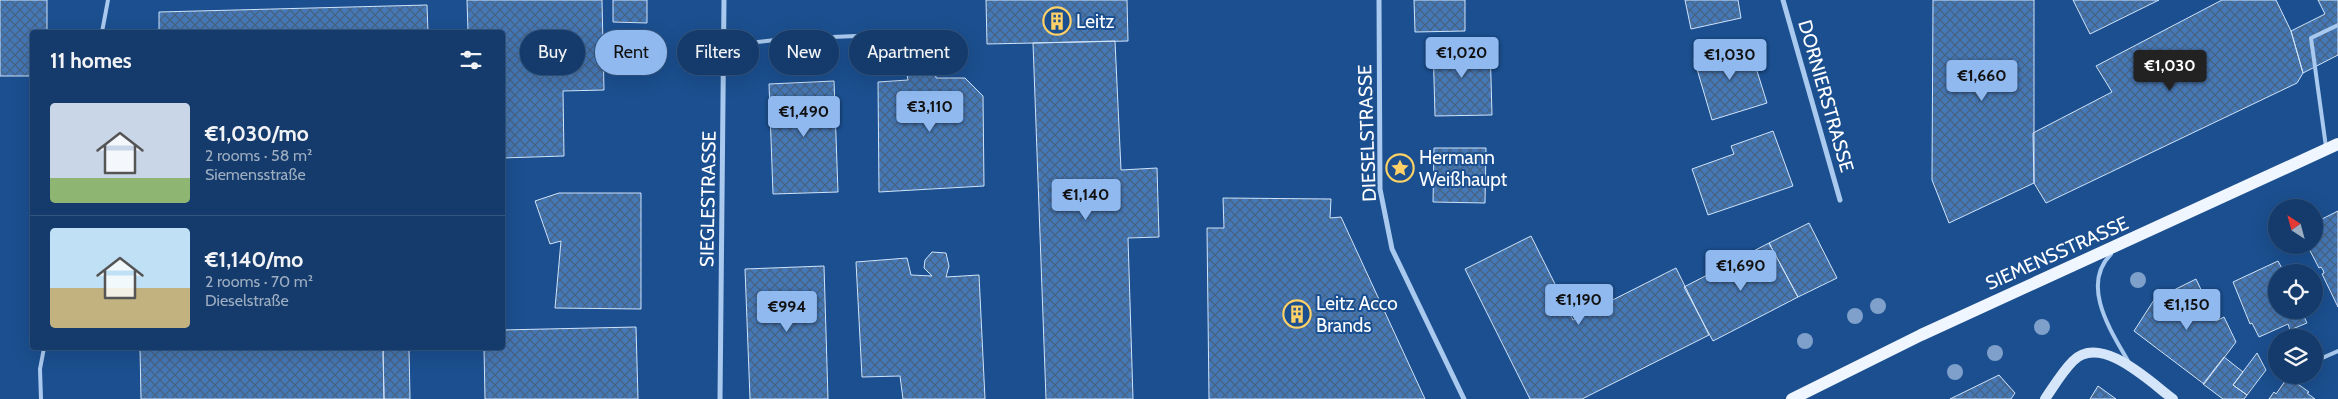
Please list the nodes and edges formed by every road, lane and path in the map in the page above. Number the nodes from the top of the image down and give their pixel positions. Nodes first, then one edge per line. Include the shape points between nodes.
1 (108, 0) edge
2 (724, 0) edge
3 (1379, 0) edge
4 (1783, 0) edge
5 (2338, 25) edge
6 (102, 30) edge
7 (724, 30) edge
8 (849, 36) edge
9 (759, 42) edge
10 (724, 75) edge
11 (2332, 147) edge
12 (1840, 200) dead end
13 (2119, 246) junction
14 (44, 350) edge
15 (2338, 351) edge
16 (2323, 358) edge
17 (2131, 368) junction
18 (41, 399) edge
19 (720, 399) edge
20 (1464, 399) edge
21 (1792, 399) edge
22 (2045, 399) edge
23 (2173, 399) edge

1 - 6 lane
2 - 7 street, SIEGLESTRASSE
3 - 20 street, DIESELSTRASSE via 1380,189 1390,240
4 - 12 street, DORNIERSTRASSE
5 - 11 lane via 2311,38
8 - 9 lane
10 - 19 street, SIEGLESTRASSE
11 - 13 main road, SIEMENSSTRASSE
13 - 17 lane via 2100,270 2098,301
13 - 21 main road, SIEMENSSTRASSE via 1921,335
14 - 18 lane via 40,369
15 - 16 lane
17 - 22 street via 2111,355 2089,351 2074,360
17 - 23 street

